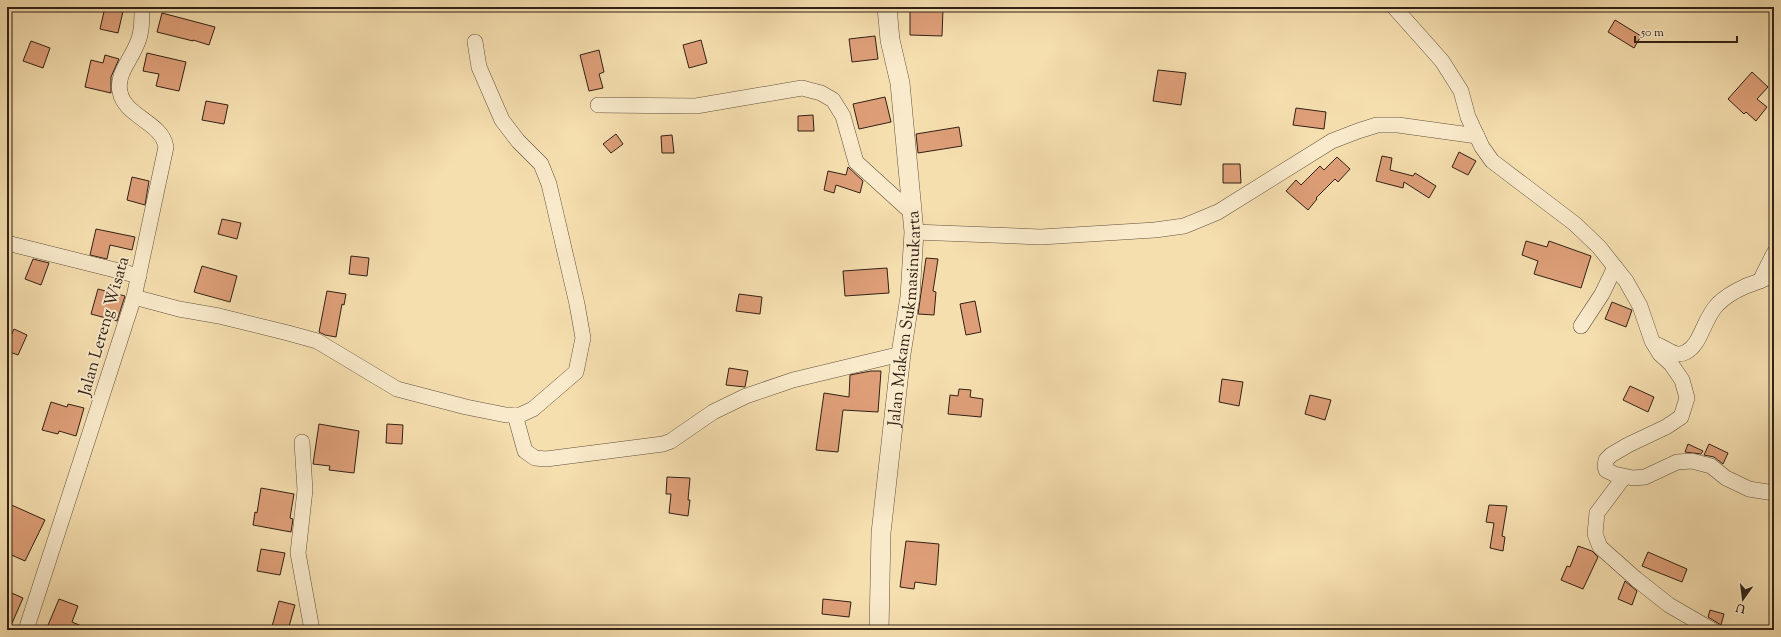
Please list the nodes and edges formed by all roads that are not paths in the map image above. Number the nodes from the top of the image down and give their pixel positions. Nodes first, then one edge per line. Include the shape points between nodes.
1 (142, 7) edge
2 (887, 7) edge
3 (1394, 7) edge
4 (475, 42) dead end
5 (598, 105) dead end
6 (1477, 136) junction
7 (911, 212) junction
8 (914, 232) junction
9 (7, 243) edge
10 (1774, 253) edge
11 (1615, 267) junction
12 (1774, 273) edge
13 (139, 276) junction
14 (1760, 281) junction
15 (134, 297) junction
16 (1582, 326) dead end
17 (1652, 341) junction
18 (902, 354) junction
19 (515, 415) junction
20 (302, 442) dead end
21 (1624, 477) junction
22 (1774, 493) edge
23 (26, 630) edge
24 (312, 630) edge
25 (879, 630) edge
26 (1712, 630) edge

1 - 13 street, Jalan Lereng Wisata via 137,46 125,66 119,82 120,91 128,107 162,136 166,147
2 - 7 street, Jalan Makam Sukmasinukarta via 890,40 900,83
3 - 6 street via 1442,61 1461,91 1468,117
4 - 19 street via 479,67 502,120 541,164 549,184 583,338 576,372 533,409
5 - 7 street via 696,106 802,88 812,90 833,100 843,116 856,162
6 - 8 street via 1398,125 1377,125 1332,141 1218,212 1184,226 1041,238
6 - 11 street via 1492,161 1575,224
7 - 8 street, Jalan Makam Sukmasinukarta
8 - 18 street, Jalan Makam Sukmasinukarta via 910,297
9 - 13 street
10 - 14 street
11 - 16 street
11 - 17 street via 1640,306
12 - 14 street
13 - 15 street, Jalan Lereng Wisata
14 - 17 street via 1744,287 1718,304 1708,316 1696,344 1688,352 1675,354
15 - 19 street via 317,341 397,389 466,407
15 - 23 street, Jalan Lereng Wisata
17 - 21 street via 1682,380 1687,398 1681,416 1606,460 1606,470
18 - 19 street via 793,380 746,396 713,412 663,444 546,459 535,458 525,451
18 - 25 street, Jalan Makam Sukmasinukarta via 881,533
20 - 24 street via 305,490 298,553
21 - 22 street via 1645,477 1676,462 1692,461 1711,466 1726,478 1749,489
21 - 26 street via 1597,513 1595,534 1600,548 1669,605

